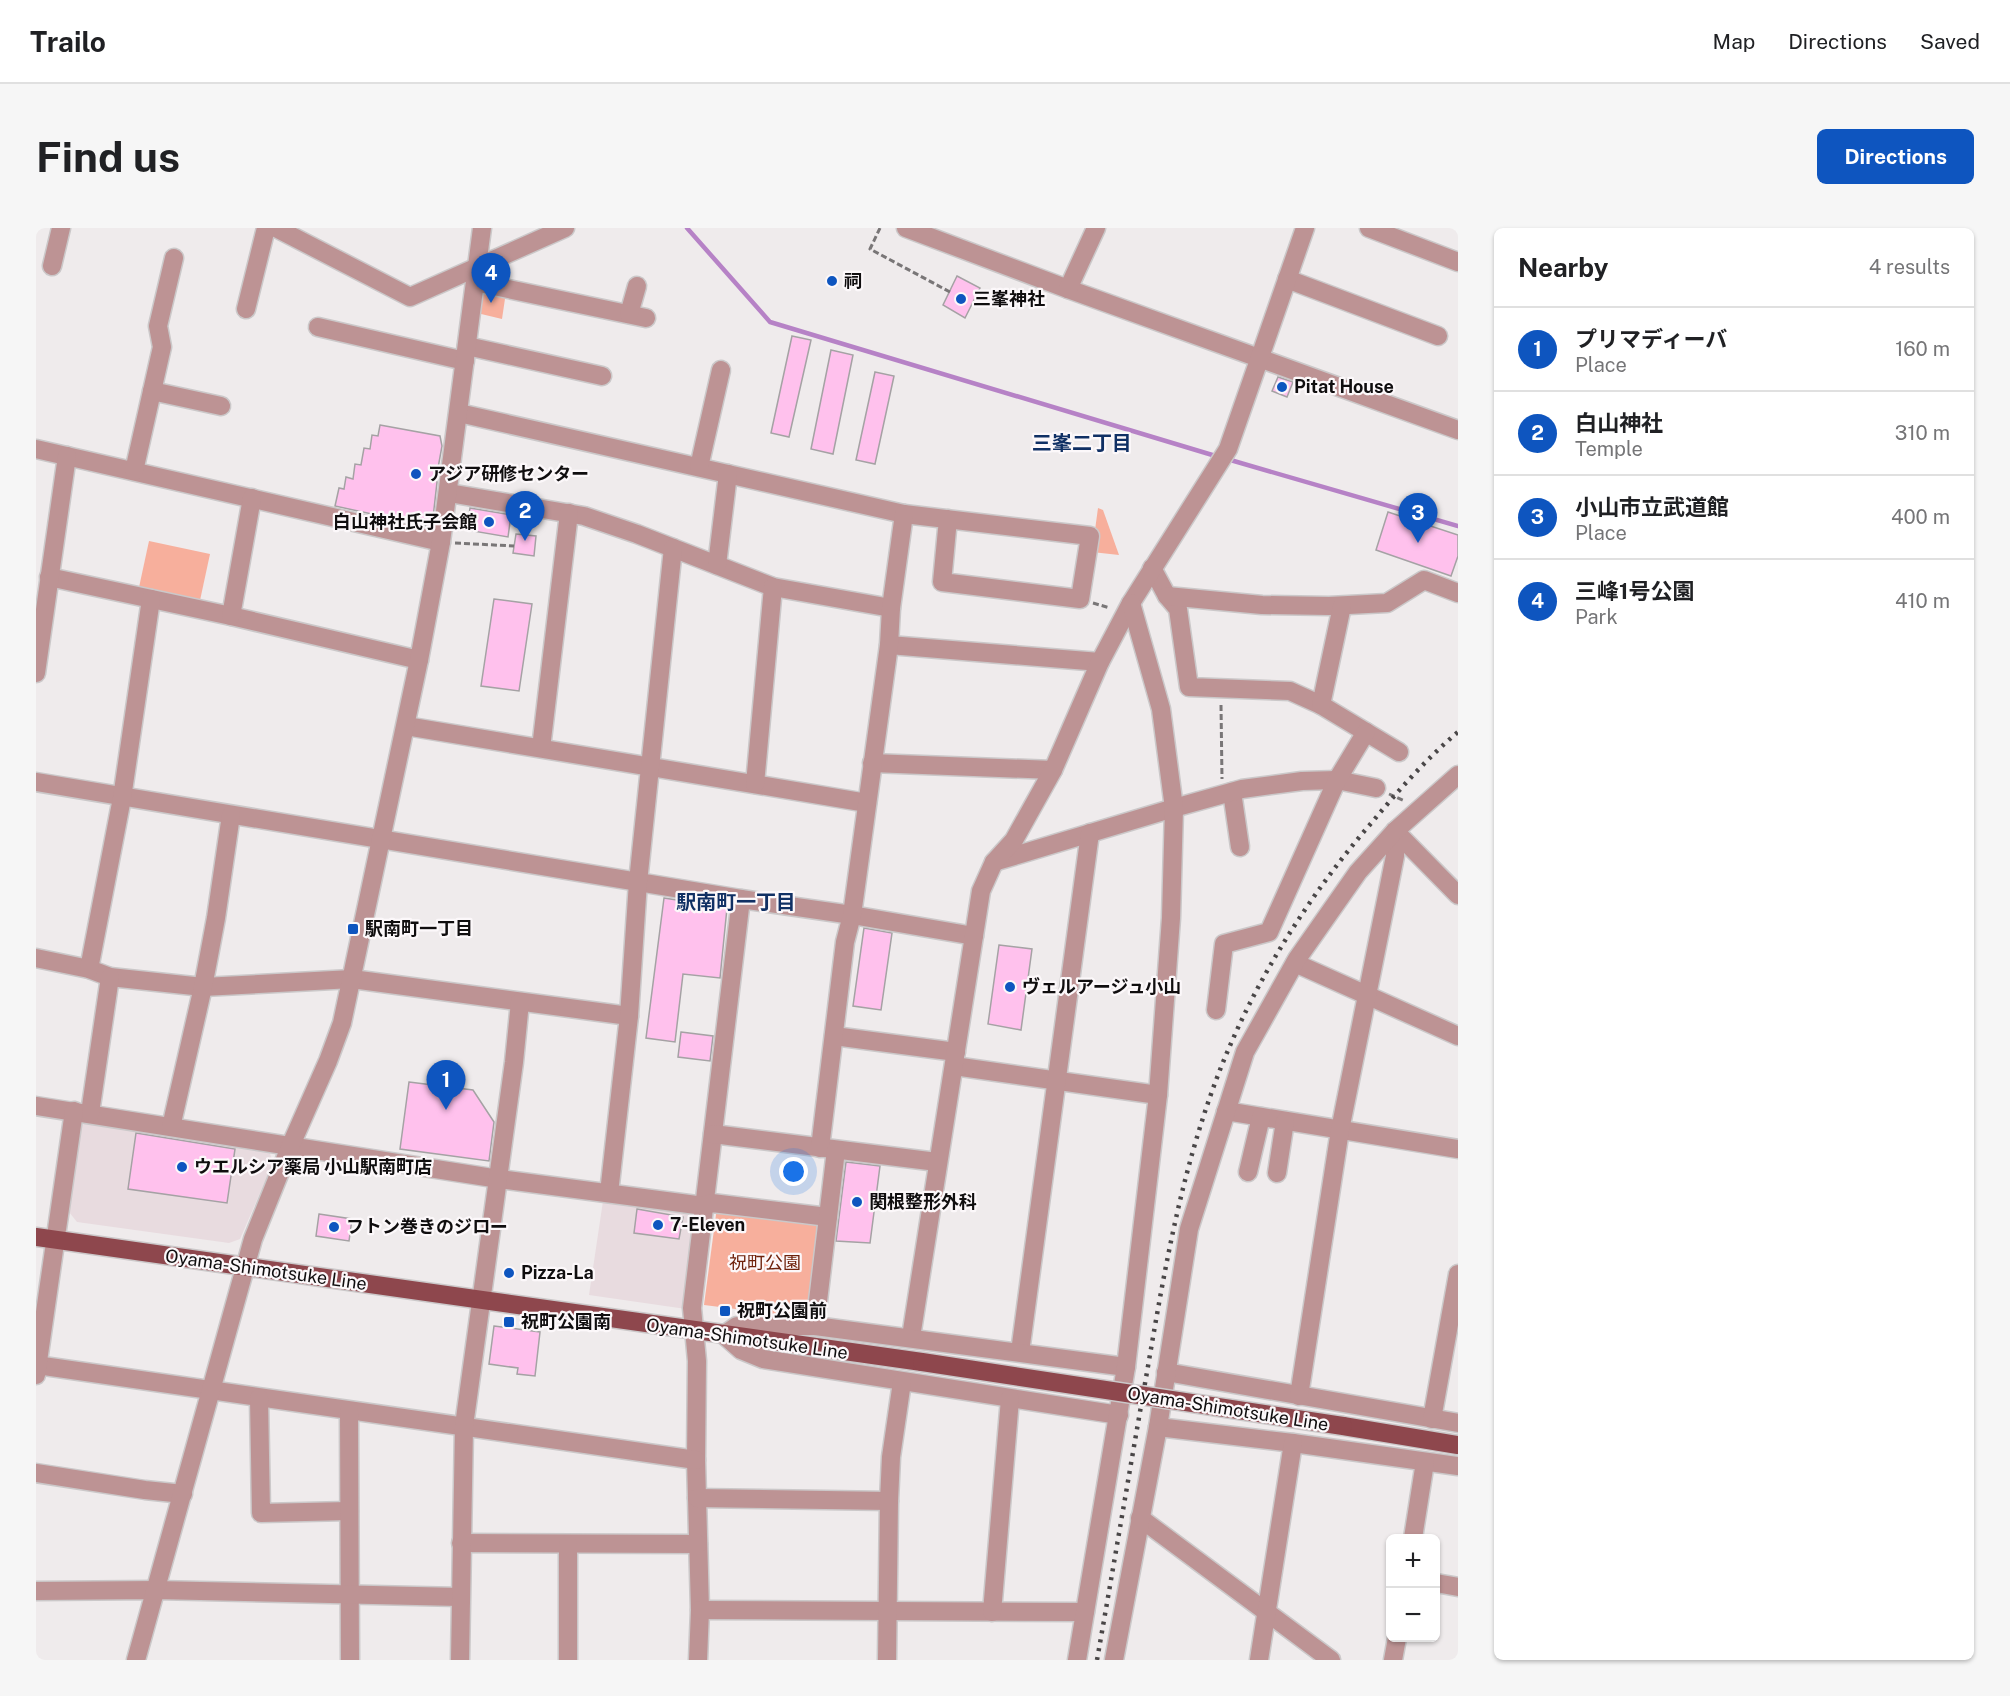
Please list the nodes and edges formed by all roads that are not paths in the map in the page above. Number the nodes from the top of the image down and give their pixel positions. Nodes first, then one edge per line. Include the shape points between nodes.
1 (61, 228) edge
2 (266, 228) edge
3 (276, 228) edge
4 (482, 228) edge
5 (565, 228) edge
6 (906, 228) edge
7 (1096, 228) edge
8 (1305, 228) edge
9 (1369, 228) edge
10 (532, 236) edge
11 (174, 258) dead end
12 (1458, 262) edge
13 (52, 266) dead end
14 (476, 275) junction
15 (1287, 279) junction
16 (637, 286) dead end
17 (1068, 289) junction
18 (246, 309) dead end
19 (318, 327) dead end
20 (1438, 336) dead end
21 (466, 353) junction
22 (1258, 357) junction
23 (721, 370) dead end
24 (602, 376) dead end
25 (152, 391) junction
26 (221, 406) dead end
27 (459, 413) junction
28 (1458, 430) edge
29 (36, 449) edge
30 (67, 456) junction
31 (699, 467) junction
32 (134, 471) junction
33 (728, 474) junction
34 (449, 494) junction
35 (252, 498) junction
36 (570, 513) junction
37 (904, 514) junction
38 (948, 519) junction
39 (441, 542) junction
40 (673, 548) junction
41 (717, 565) junction
42 (1152, 568) junction
43 (49, 577) junction
44 (772, 587) junction
45 (1458, 592) edge
46 (1167, 596) junction
47 (151, 599) junction
48 (1342, 606) junction
49 (891, 608) junction
50 (1128, 608) junction
51 (231, 616) junction
52 (889, 645) junction
53 (38, 648) edge
54 (419, 660) junction
55 (1100, 662) junction
56 (36, 673) edge
57 (1321, 705) junction
58 (406, 726) junction
59 (1366, 732) junction
60 (541, 748) junction
61 (1399, 752) dead end
62 (872, 763) junction
63 (651, 766) junction
64 (1053, 770) junction
65 (1458, 775) edge
66 (1337, 780) junction
67 (36, 782) edge
68 (755, 784) junction
69 (1376, 788) road end
70 (1227, 793) junction
71 (122, 798) junction
72 (867, 803) junction
73 (1174, 807) junction
74 (231, 815) junction
75 (1395, 831) junction
76 (1090, 833) junction
77 (380, 840) junction
78 (1240, 847) dead end
79 (994, 862) junction
80 (639, 882) junction
81 (1458, 895) edge
82 (741, 899) junction
83 (852, 915) junction
84 (974, 936) junction
85 (36, 958) edge
86 (1295, 963) junction
87 (89, 969) junction
88 (110, 977) junction
89 (352, 979) junction
90 (203, 987) junction
91 (1368, 996) junction
92 (520, 1002) junction
93 (1216, 1010) dead end
94 (629, 1016) junction
95 (834, 1036) junction
96 (1458, 1036) edge
97 (955, 1059) junction
98 (1056, 1082) junction
99 (1158, 1095) junction
100 (36, 1106) edge
101 (1226, 1111) junction
102 (82, 1112) junction
103 (1261, 1117) junction
104 (1285, 1121) junction
105 (171, 1127) junction
106 (1340, 1130) junction
107 (713, 1134) junction
108 (290, 1147) junction
109 (828, 1149) junction
110 (1458, 1149) edge
111 (937, 1162) junction
112 (1248, 1172) dead end
113 (1277, 1173) dead end
114 (498, 1179) junction
115 (609, 1193) junction
116 (704, 1206) junction
117 (828, 1217) junction
118 (36, 1237) edge
119 (55, 1239) junction
120 (245, 1267) junction
121 (1458, 1274) edge
122 (481, 1301) junction
123 (1455, 1309) edge
124 (815, 1326) junction
125 (694, 1332) junction
126 (724, 1335) junction
127 (911, 1337) junction
128 (1020, 1352) junction
129 (1126, 1367) junction
130 (36, 1369) edge
131 (1166, 1372) junction
132 (902, 1382) junction
133 (211, 1391) junction
134 (1299, 1396) junction
135 (260, 1398) junction
136 (1010, 1399) junction
137 (349, 1411) junction
138 (1119, 1415) junction
139 (1432, 1419) junction
140 (1458, 1423) edge
141 (464, 1426) junction
142 (1158, 1427) junction
143 (1293, 1443) junction
144 (1458, 1445) edge
145 (696, 1460) junction
146 (1425, 1462) junction
147 (1458, 1466) edge
148 (36, 1473) edge
149 (183, 1494) junction
150 (697, 1498) junction
151 (889, 1501) junction
152 (349, 1511) junction
153 (1140, 1518) junction
154 (1414, 1534) edge
155 (461, 1543) junction
156 (567, 1544) junction
157 (698, 1544) junction
158 (1440, 1585) edge
159 (1458, 1587) edge
160 (156, 1590) junction
161 (36, 1591) edge
162 (349, 1594) junction
163 (460, 1597) junction
164 (700, 1610) junction
165 (887, 1610) junction
166 (992, 1612) junction
167 (1084, 1612) junction
168 (1268, 1612) junction
169 (1396, 1642) edge
170 (136, 1660) edge
171 (350, 1660) edge
172 (460, 1660) edge
173 (568, 1660) edge
174 (698, 1660) edge
175 (887, 1660) edge
176 (1077, 1660) edge
177 (1114, 1660) edge
178 (1259, 1660) edge
179 (1331, 1660) edge
180 (1393, 1660) edge

1 - 13 street
2 - 18 street
3 - 14 street via 410,297
4 - 14 street
5 - 10 street
6 - 17 street
7 - 17 street
8 - 15 street
9 - 12 street
10 - 14 street
11 - 25 street via 158,326 162,347
14 - 16 street via 638,316
14 - 21 street
15 - 20 street
15 - 22 street
17 - 22 street
19 - 21 street
21 - 24 street
21 - 27 street
22 - 28 street
22 - 42 street via 1223,456
23 - 31 street
25 - 26 street
25 - 32 street
27 - 31 street
27 - 34 street
29 - 30 street
30 - 32 street
30 - 43 street
31 - 33 street
32 - 35 street
33 - 37 street
33 - 41 street
34 - 36 street
34 - 39 street
35 - 39 street
35 - 51 street
36 - 40 street
36 - 60 street
37 - 38 street
37 - 49 street
38 - 38 street via 1090,536 1080,599 942,582
39 - 54 street
40 - 41 street
40 - 63 street
41 - 44 street
42 - 46 street
42 - 50 street
43 - 47 street
43 - 53 street
44 - 49 street
44 - 68 street
45 - 48 street via 1424,580 1387,603
46 - 48 street via 1262,605
46 - 57 street via 1178,609 1189,687 1290,691
47 - 51 street
47 - 71 street
48 - 57 street
49 - 52 street
50 - 55 street
50 - 73 street via 1161,709
51 - 54 street
52 - 55 street
52 - 62 street
53 - 56 street
54 - 58 street
55 - 64 street
57 - 59 street
58 - 60 street
58 - 77 street
59 - 61 street
59 - 66 street
60 - 63 street
62 - 64 street
62 - 72 street
63 - 68 street
63 - 80 street
64 - 79 street via 1014,840
65 - 75 street
66 - 69 street
66 - 70 street via 1302,781
66 - 93 street via 1269,932 1224,944
67 - 71 street
68 - 72 street
70 - 73 street
70 - 78 street
71 - 74 street
71 - 87 street
72 - 83 street
73 - 76 street
73 - 99 street via 1171,918
74 - 77 street
74 - 90 street
75 - 81 street
75 - 86 street via 1358,872
75 - 91 street via 1395,855
76 - 79 street
76 - 98 street
77 - 80 street
77 - 89 street
79 - 84 street via 981,891
80 - 82 street
80 - 94 street
82 - 83 street
82 - 107 street
83 - 84 street
83 - 95 street via 844,942
84 - 97 street
85 - 87 street
86 - 91 street
86 - 101 street via 1245,1052
87 - 88 street
88 - 90 street
88 - 102 street
89 - 90 street
89 - 92 street
89 - 108 street via 328,1061
90 - 105 street
91 - 96 street
91 - 106 street
92 - 94 street
92 - 114 street
94 - 115 street
95 - 97 street
95 - 109 street
97 - 98 street
97 - 111 street
98 - 99 street
98 - 128 street
99 - 129 street
100 - 102 street
101 - 103 street
101 - 131 street via 1189,1229
102 - 105 street
102 - 119 street
103 - 104 street
103 - 112 street
104 - 106 street
104 - 113 street
105 - 108 street
106 - 110 street
106 - 134 street
107 - 109 street
107 - 116 street
108 - 114 street
108 - 120 street
109 - 111 street
109 - 117 street
111 - 127 street
114 - 115 street
114 - 122 street
115 - 116 street
116 - 117 street via 712,1203
116 - 125 street via 692,1308
117 - 124 street
118 - 119 main road, Oyama-Shimotsuke Line
119 - 120 main road, Oyama-Shimotsuke Line
119 - 130 street
120 - 122 main road, Oyama-Shimotsuke Line
120 - 133 street
121 - 123 street
122 - 125 main road, Oyama-Shimotsuke Line
122 - 141 street
123 - 139 street
124 - 126 street via 736,1326
124 - 127 street
125 - 126 main road, Oyama-Shimotsuke Line
125 - 145 street
126 - 132 street via 741,1350 763,1359
126 - 144 main road, Oyama-Shimotsuke Line, bridge
127 - 128 street
128 - 129 street
129 - 138 street
130 - 133 street
131 - 134 street
131 - 142 street
132 - 136 street
132 - 151 street
133 - 135 street
133 - 149 street
134 - 139 street
135 - 137 street
135 - 152 street via 261,1513
136 - 138 street
136 - 166 street
137 - 141 street
137 - 152 street
138 - 167 street
139 - 140 street
141 - 145 street
141 - 155 street
142 - 143 street
142 - 153 street
143 - 146 street
143 - 168 street
145 - 150 street
146 - 147 street
146 - 154 street
148 - 149 street
149 - 160 street
150 - 151 street
150 - 157 street
151 - 165 street
152 - 162 street
153 - 168 street
153 - 177 street
155 - 156 street
155 - 163 street
156 - 157 street
156 - 173 street
157 - 164 street
158 - 159 street
160 - 161 street
160 - 162 street
160 - 170 street
162 - 163 street
162 - 171 street
163 - 172 street
164 - 165 street
164 - 174 street
165 - 166 street
165 - 175 street
166 - 167 street
167 - 176 street
168 - 178 street
168 - 179 street
169 - 180 street

